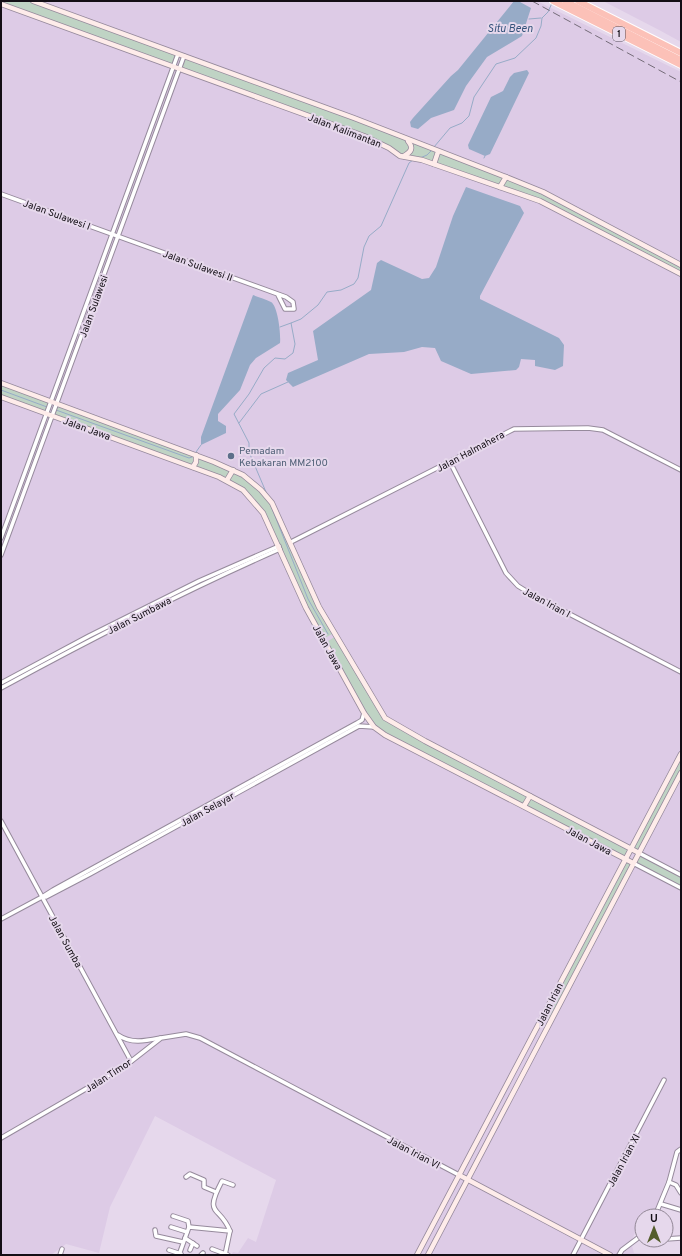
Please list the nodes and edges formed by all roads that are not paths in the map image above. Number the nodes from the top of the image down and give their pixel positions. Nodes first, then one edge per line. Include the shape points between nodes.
1 (33, 1) edge
2 (565, 1) edge
3 (573, 1) edge
4 (578, 1) edge
5 (555, 2) edge
6 (1, 4) edge
7 (681, 53) edge
8 (178, 54) junction
9 (184, 56) junction
10 (681, 59) edge
11 (681, 65) edge
12 (174, 67) junction
13 (179, 69) junction
14 (407, 140) junction
15 (436, 151) junction
16 (406, 157) junction
17 (434, 164) junction
18 (506, 177) junction
19 (500, 187) junction
20 (1, 194) edge
21 (112, 234) junction
22 (117, 236) junction
23 (681, 265) edge
24 (680, 273) edge
25 (278, 295) junction
26 (1, 383) edge
27 (1, 396) edge
28 (50, 403) junction
29 (56, 405) junction
30 (47, 412) junction
31 (53, 414) junction
32 (196, 455) junction
33 (450, 462) junction
34 (193, 467) junction
35 (233, 470) junction
36 (681, 470) edge
37 (227, 480) junction
38 (1, 538) edge
39 (291, 542) junction
40 (279, 548) junction
41 (1, 555) edge
42 (77, 645) junction
43 (681, 672) edge
44 (1, 683) edge
45 (1, 688) edge
46 (364, 713) junction
47 (374, 727) junction
48 (348, 731) junction
49 (681, 754) edge
50 (681, 773) edge
51 (530, 796) junction
52 (524, 806) junction
53 (1, 821) edge
54 (631, 849) junction
55 (639, 853) junction
56 (625, 859) junction
57 (634, 863) junction
58 (681, 876) edge
59 (681, 888) edge
60 (42, 897) junction
61 (1, 919) edge
62 (542, 1017) junction
63 (550, 1022) junction
64 (117, 1034) junction
65 (161, 1038) junction
66 (217, 1048) joint
67 (131, 1061) junction
68 (664, 1080) dead end
69 (1, 1138) edge
70 (681, 1149) edge
71 (459, 1175) junction
72 (186, 1177) dead end
73 (467, 1180) junction
74 (669, 1182) junction
75 (233, 1185) dead end
76 (216, 1192) junction
77 (681, 1193) edge
78 (661, 1204) junction
79 (659, 1208) edge
80 (681, 1210) edge
81 (173, 1216) dead end
82 (171, 1227) dead end
83 (189, 1227) junction
84 (155, 1230) dead end
85 (230, 1231) junction
86 (188, 1232) junction
87 (185, 1238) junction
88 (581, 1239) junction
89 (634, 1241) edge
90 (183, 1242) junction
91 (193, 1243) junction
92 (197, 1246) dead end
93 (62, 1249) dead end
94 (212, 1249) dead end
95 (169, 1250) dead end
96 (190, 1250) dead end
97 (60, 1255) edge
98 (180, 1255) edge
99 (226, 1255) edge
100 (417, 1255) edge
101 (428, 1255) edge
102 (573, 1255) edge
103 (610, 1255) edge
104 (619, 1255) edge

1 - 8 street, Jalan Kalimantan
2 - 10 highway, 1
3 - 10 highway, 1
4 - 7 highway, 1
5 - 11 highway, 1
6 - 12 street, Jalan Kalimantan
8 - 9 street, Jalan Kalimantan
8 - 12 street, Jalan Sulawesi
9 - 13 street, Jalan Sulawesi
9 - 14 street, Jalan Kalimantan
12 - 13 street, Jalan Kalimantan
12 - 21 street, Jalan Sulawesi
13 - 16 street, Jalan Kalimantan via 364,136
13 - 22 street, Jalan Sulawesi
14 - 15 street, Jalan Kalimantan
14 - 16 street via 412,145
15 - 17 street
15 - 18 street, Jalan Kalimantan
16 - 17 street, Jalan Kalimantan
17 - 19 street, Jalan Kalimantan
18 - 19 street
18 - 23 street, Jalan Kalimantan via 543,192
19 - 24 street, Jalan Kalimantan via 540,201
20 - 21 street, Jalan Sulawesi I
21 - 22 street, Jalan Sulawesi I
21 - 28 street, Jalan Sulawesi
22 - 25 street, Jalan Sulawesi II
22 - 29 street, Jalan Sulawesi
25 - 25 street, Jalan Sulawesi II via 293,302 294,309 285,309
26 - 28 street, Jalan Jawa
27 - 30 street, Jalan Jawa
28 - 29 street, Jalan Jawa
28 - 30 street, Jalan Sulawesi
29 - 31 street, Jalan Sulawesi
29 - 32 street, Jalan Jawa
30 - 31 street, Jalan Jawa
30 - 38 street, Jalan Sulawesi
31 - 34 street, Jalan Jawa
31 - 41 street, Jalan Sulawesi
32 - 34 street
32 - 35 street, Jalan Jawa
33 - 36 street, Jalan Halmahera via 514,429 588,428 612,433
33 - 39 street, Jalan Halmahera
33 - 43 street, Jalan Irian I via 484,532 513,582
34 - 37 street, Jalan Jawa
35 - 37 street
35 - 39 street, Jalan Jawa via 252,482 267,497 277,511
37 - 40 street, Jalan Jawa via 243,490 259,507
39 - 51 street, Jalan Jawa via 319,607 385,718
40 - 42 street, Jalan Sumbawa via 198,581
40 - 46 street, Jalan Jawa via 306,608
42 - 44 street, Jalan Sumbawa
42 - 45 street, Jalan Sumbawa
46 - 47 street, Jalan Jawa
46 - 48 street, Jalan Selayar via 360,722
47 - 48 street, Jalan Selayar via 361,725
47 - 52 street, Jalan Jawa
48 - 60 street, Jalan Selayar
49 - 54 street, Jalan Irian
50 - 55 street, Jalan Irian
51 - 52 street
51 - 54 street, Jalan Jawa
52 - 56 street, Jalan Jawa
53 - 60 street, Jalan Sumba
54 - 55 street, Jalan Jawa
54 - 56 street, Jalan Irian
55 - 57 street, Jalan Irian
55 - 58 street, Jalan Jawa
56 - 57 street, Jalan Jawa
56 - 62 street, Jalan Irian
57 - 59 street, Jalan Jawa
57 - 63 street, Jalan Irian
60 - 61 street, Jalan Selayar
60 - 64 street, Jalan Sumba
62 - 63 street
62 - 71 street, Jalan Irian
63 - 73 street, Jalan Irian
64 - 65 street via 135,1042
64 - 67 street, Jalan Sumba
65 - 66 street, Jalan Timor via 178,1034 191,1035
65 - 67 street, Jalan Timor
66 - 71 street, Jalan Irian VI
67 - 69 street, Jalan Timor via 56,1108
68 - 88 street, Jalan Irian XI
70 - 74 street via 677,1152
71 - 73 street, Jalan Irian VI
71 - 100 street, Jalan Irian
72 - 76 street via 190,1174 204,1180 204,1187
73 - 88 street, Jalan Irian VI
73 - 101 street, Jalan Irian
74 - 77 street via 676,1185
74 - 78 street
75 - 76 street via 222,1181
76 - 85 street via 214,1210
78 - 79 street
78 - 80 street
81 - 83 street via 188,1221
82 - 86 street
83 - 85 street
83 - 86 street
84 - 90 street via 156,1236
85 - 99 street
86 - 87 street
87 - 90 street
87 - 91 street
88 - 102 street, Jalan Irian XI
88 - 103 street, Jalan Irian VI
89 - 104 street
90 - 98 street
91 - 92 street
91 - 96 street
93 - 97 street
94 - 99 street
95 - 98 street

